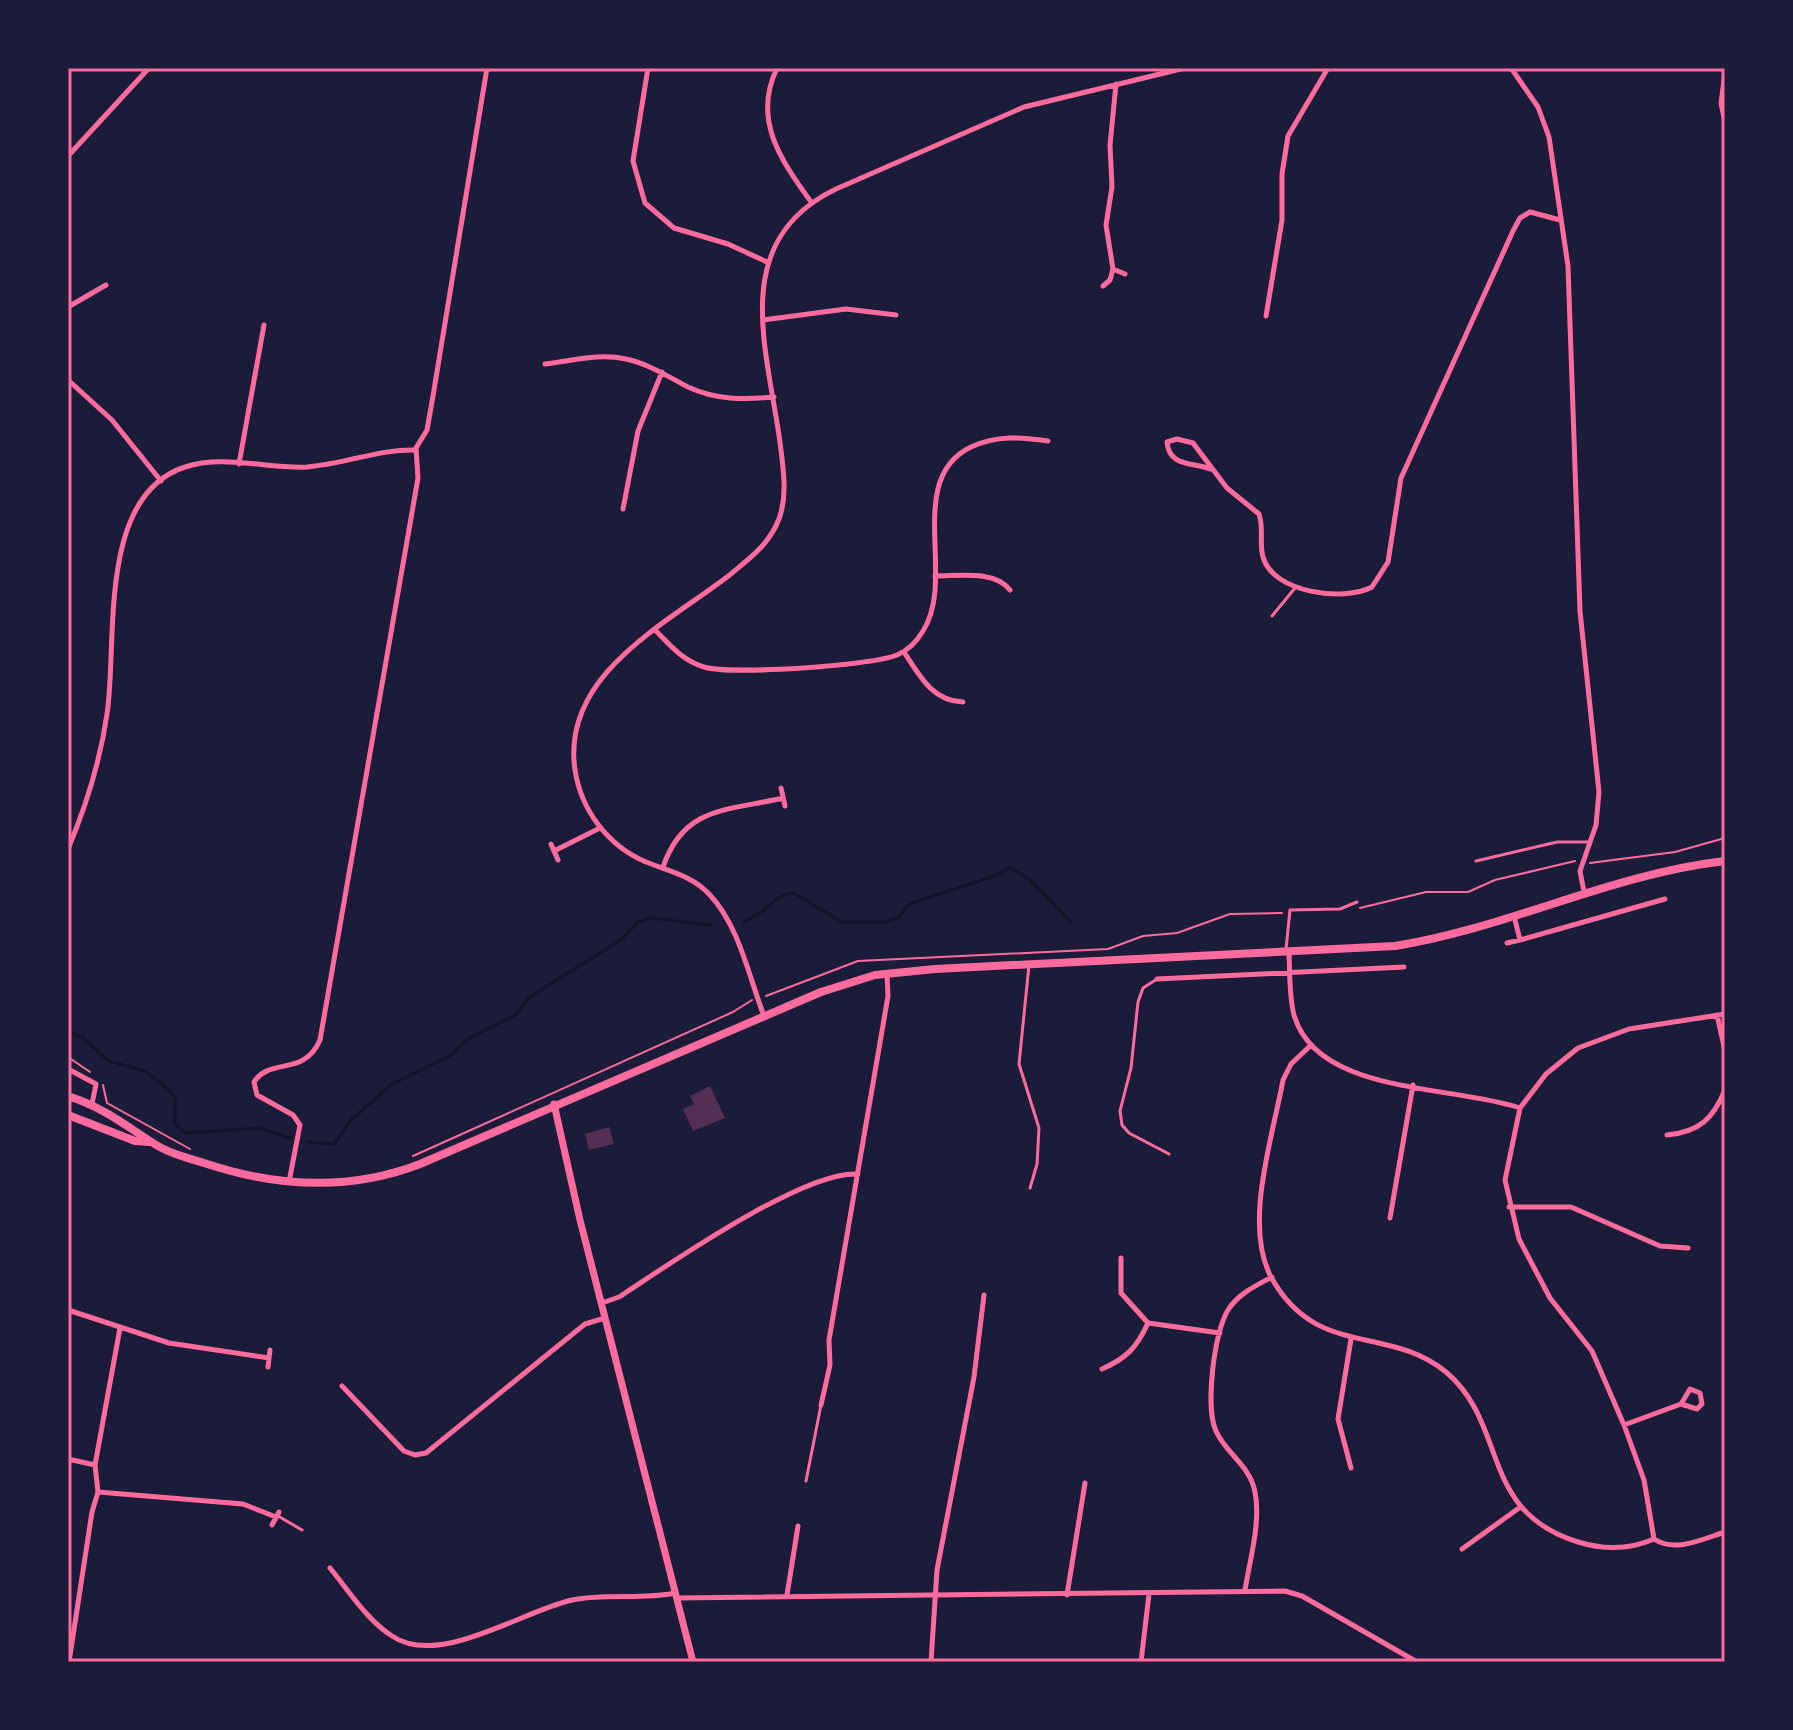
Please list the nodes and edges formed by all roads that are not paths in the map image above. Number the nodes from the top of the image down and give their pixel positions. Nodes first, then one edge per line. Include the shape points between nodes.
1 (149, 68) edge
2 (487, 68) edge
3 (648, 68) edge
4 (777, 68) edge
5 (1185, 68) edge
6 (1328, 68) edge
7 (1511, 68) edge
8 (1725, 73) edge
9 (1116, 84) junction
10 (1725, 122) edge
11 (68, 156) edge
12 (811, 202) junction
13 (1560, 220) junction
14 (767, 262) junction
15 (1113, 269) junction
16 (1125, 274) dead end
17 (106, 285) dead end
18 (1103, 286) dead end
19 (68, 307) edge
20 (896, 315) dead end
21 (1266, 316) dead end
22 (763, 320) junction
23 (264, 325) dead end
24 (545, 364) dead end
25 (662, 372) junction
26 (68, 380) edge
27 (774, 397) junction
28 (1048, 441) dead end
29 (416, 450) junction
30 (239, 464) junction
31 (1210, 469) junction
32 (161, 481) junction
33 (623, 509) dead end
34 (935, 576) junction
35 (1296, 588) junction
36 (1010, 590) dead end
37 (1272, 616) dead end
38 (656, 631) junction
39 (904, 652) junction
40 (963, 702) dead end
41 (781, 788) dead end
42 (783, 798) junction
43 (785, 806) dead end
44 (600, 828) junction
45 (1592, 842) junction
46 (551, 844) dead end
47 (68, 849) edge
48 (554, 851) junction
49 (558, 860) dead end
50 (1476, 861) dead end
51 (1725, 861) edge
52 (663, 867) junction
53 (1584, 892) junction
54 (1665, 899) dead end
55 (1357, 902) dead end
56 (1514, 916) junction
57 (1520, 940) junction
58 (1507, 943) dead end
59 (1288, 954) junction
60 (1029, 965) junction
61 (1404, 967) dead end
62 (887, 973) junction
63 (1290, 973) junction
64 (1157, 979) joint
65 (1725, 1014) edge
66 (1717, 1015) junction
67 (764, 1016) junction
68 (1311, 1045) junction
69 (1725, 1051) edge
70 (68, 1069) edge
71 (1413, 1085) junction
72 (1725, 1090) edge
73 (68, 1096) edge
74 (92, 1104) junction
75 (554, 1104) junction
76 (1520, 1108) junction
77 (68, 1115) edge
78 (86, 1123) junction
79 (1667, 1135) dead end
80 (150, 1142) junction
81 (1169, 1154) dead end
82 (858, 1174) junction
83 (289, 1183) junction
84 (1030, 1188) dead end
85 (1509, 1207) junction
86 (1390, 1218) dead end
87 (1688, 1248) dead end
88 (1121, 1258) dead end
89 (1272, 1277) junction
90 (984, 1295) dead end
91 (601, 1303) junction
92 (68, 1310) edge
93 (605, 1318) junction
94 (1148, 1323) junction
95 (120, 1328) junction
96 (1220, 1333) junction
97 (1351, 1339) junction
98 (270, 1350) dead end
99 (269, 1358) junction
100 (268, 1367) dead end
101 (1102, 1369) dead end
102 (342, 1386) dead end
103 (1681, 1404) junction
104 (821, 1405) joint
105 (1624, 1425) junction
106 (68, 1459) edge
107 (95, 1465) junction
108 (1351, 1468) dead end
109 (806, 1481) dead end
110 (1085, 1483) dead end
111 (98, 1492) junction
112 (1520, 1507) junction
113 (277, 1515) junction
114 (272, 1525) dead end
115 (798, 1526) dead end
116 (302, 1530) dead end
117 (1725, 1532) edge
118 (1654, 1539) junction
119 (1462, 1549) dead end
120 (330, 1568) dead end
121 (1245, 1590) junction
122 (937, 1593) junction
123 (1149, 1594) junction
124 (787, 1595) junction
125 (1067, 1595) junction
126 (676, 1596) junction
127 (69, 1662) edge
128 (693, 1662) edge
129 (931, 1662) edge
130 (1141, 1662) edge
131 (1417, 1662) edge

1 - 11 street
2 - 29 street via 427,430
3 - 14 street via 633,161 645,203 674,228
4 - 12 street via 768,95 770,132 778,154
5 - 9 street
6 - 21 street via 1288,136 1283,212
7 - 13 street via 1535,101 1549,137
8 - 10 street
9 - 12 street via 1015,110
9 - 15 street via 1106,225
12 - 14 street via 785,228
13 - 35 street via 1527,213 1508,239 1401,478 1388,562 1380,579 1358,592
13 - 45 street via 1569,276 1580,611 1598,780
14 - 22 street
15 - 16 street
15 - 18 street
17 - 19 street
20 - 22 street via 846,309
22 - 27 street
23 - 30 street
24 - 25 street via 610,357
25 - 27 street via 718,397
25 - 33 street via 638,431
26 - 32 street via 112,420
27 - 38 street via 785,486 772,534 750,559
28 - 34 street via 994,439 948,463 937,492
29 - 30 street via 318,466
29 - 83 street via 418,478 320,1040 305,1061 261,1073 254,1082 257,1095 293,1115 300,1125
30 - 32 street via 196,464
31 - 31 street via 1178,462 1167,442 1190,442
31 - 35 street via 1259,514 1264,560 1278,579
32 - 47 street via 134,518 116,567 107,716 94,783
34 - 36 street via 989,578
34 - 39 street via 928,622
35 - 37 lane
38 - 39 street via 685,658 715,669 867,662
38 - 44 street via 606,671 578,721 577,779
39 - 40 street via 937,695
41 - 42 street
42 - 43 street
42 - 52 street via 692,822 676,837
44 - 48 street
44 - 52 street via 629,853
45 - 50 lane via 1557,842
45 - 53 street via 1580,875
46 - 48 street
48 - 49 street
51 - 53 main road
52 - 67 street via 692,880 718,904
53 - 56 main road
54 - 57 street
55 - 59 lane via 1340,909 1288,913
56 - 57 street
56 - 59 main road via 1395,946
57 - 58 street
59 - 60 main road
59 - 63 street
60 - 62 main road
60 - 84 lane via 1019,1064 1039,1128
61 - 63 street
62 - 67 main road via 837,986
62 - 82 street via 888,996
63 - 64 street
63 - 68 street via 1294,1015
64 - 81 lane via 1143,988 1138,1002 1120,1111 1129,1133
65 - 66 street
66 - 69 street
66 - 76 street via 1629,1029 1578,1048 1546,1074
67 - 75 main road
68 - 71 street via 1334,1066 1359,1077
68 - 89 street via 1283,1080 1261,1200 1261,1244
70 - 74 street via 95,1082
71 - 76 street
71 - 86 street
72 - 79 street via 1717,1110 1702,1126 1691,1133
73 - 74 main road
74 - 78 main road
74 - 80 main road
75 - 83 main road via 392,1174 346,1183
75 - 91 street
76 - 85 street via 1505,1180
77 - 78 main road
78 - 80 main road
80 - 83 main road via 226,1171
82 - 91 street via 831,1176 724,1228 619,1297
82 - 104 street
85 - 87 street via 1571,1207 1660,1246
85 - 105 street via 1531,1263 1550,1298 1592,1351
88 - 94 street via 1121,1293
89 - 96 street via 1244,1292 1227,1311
89 - 97 street via 1295,1310 1313,1324
90 - 122 street
91 - 93 street
92 - 95 street
93 - 102 street via 585,1324 426,1453 404,1451
93 - 126 street
94 - 96 street
94 - 101 street via 1138,1346
95 - 99 street via 169,1343
95 - 107 street
96 - 121 street via 1209,1405 1215,1430 1247,1468 1258,1508
97 - 108 street via 1338,1419
97 - 112 street via 1398,1348 1446,1373 1478,1414 1501,1479
98 - 99 street
99 - 100 street
103 - 103 street via 1690,1389 1700,1393 1697,1409
103 - 105 street
104 - 109 lane
105 - 118 street via 1644,1480
106 - 107 street
107 - 111 street
110 - 125 street
111 - 113 street via 243,1504
111 - 127 street
112 - 118 street via 1557,1536 1594,1547 1635,1548
112 - 119 street
113 - 114 street
113 - 116 lane
115 - 124 street
117 - 118 street via 1674,1546
120 - 126 street via 377,1624 416,1646 454,1642 575,1599
121 - 123 street
121 - 131 street via 1302,1596
122 - 124 street
122 - 125 street
122 - 129 street
123 - 125 street
123 - 130 street
124 - 126 street
126 - 128 street

